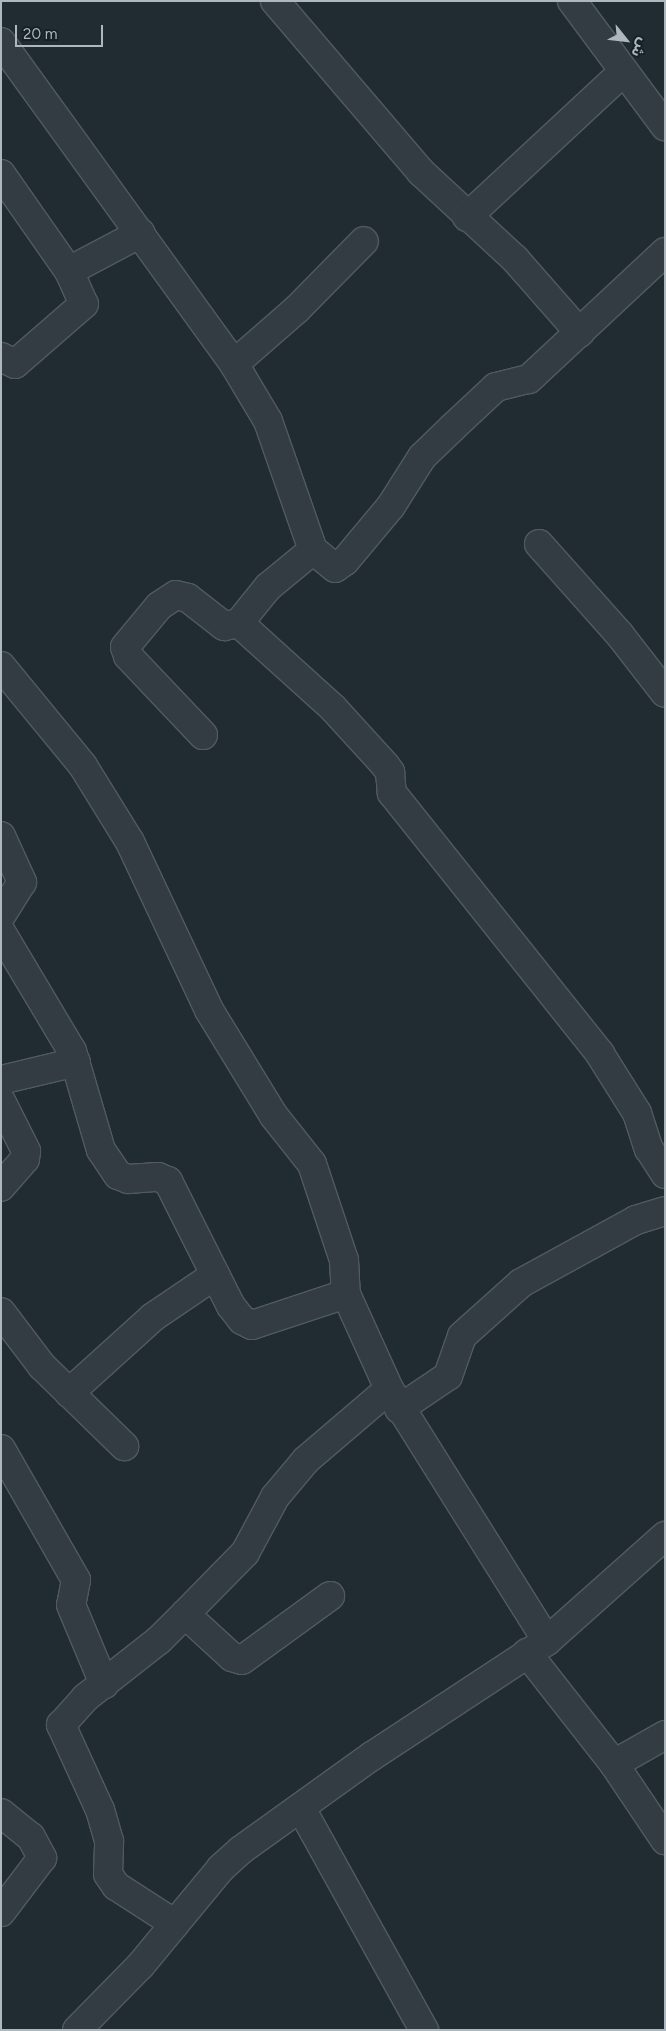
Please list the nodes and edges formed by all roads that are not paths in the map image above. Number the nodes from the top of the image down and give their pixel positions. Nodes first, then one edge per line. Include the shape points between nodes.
1 (275, 1) edge
2 (572, 1) edge
3 (1, 42) edge
4 (623, 72) junction
5 (665, 126) edge
6 (1, 174) edge
7 (467, 216) junction
8 (141, 233) junction
9 (364, 241) dead end
10 (665, 252) edge
11 (69, 272) junction
12 (580, 333) junction
13 (1, 358) edge
14 (234, 364) junction
15 (539, 544) dead end
16 (313, 550) junction
17 (238, 622) junction
18 (1, 666) edge
19 (665, 693) edge
20 (203, 735) dead end
21 (1, 836) edge
22 (1, 915) edge
23 (1, 932) edge
24 (76, 1062) junction
25 (1, 1080) edge
26 (1, 1101) edge
27 (665, 1174) edge
28 (1, 1187) edge
29 (665, 1211) edge
30 (215, 1275) junction
31 (346, 1294) junction
32 (1, 1312) edge
33 (69, 1393) junction
34 (394, 1399) junction
35 (124, 1446) dead end
36 (1, 1449) edge
37 (665, 1536) edge
38 (330, 1596) dead end
39 (185, 1614) junction
40 (537, 1647) junction
41 (104, 1684) junction
42 (665, 1735) edge
43 (614, 1764) junction
44 (302, 1810) junction
45 (1, 1813) edge
46 (665, 1840) edge
47 (1, 1912) edge
48 (175, 1924) junction
49 (77, 2030) edge
50 (424, 2030) edge

1 - 7 street via 385,133
2 - 4 street
3 - 8 street
4 - 5 street
4 - 7 street
6 - 11 street
7 - 12 street via 515,259
8 - 11 street
8 - 14 street
9 - 14 street via 297,309
10 - 12 street
11 - 13 street via 84,300 80,311 15,364
12 - 16 street via 529,379 496,387 422,457 391,506 340,566 327,565
14 - 16 street via 268,422
15 - 19 street via 632,649
16 - 17 street via 268,587
17 - 20 street via 224,626 188,598 176,595 158,606 125,647 128,656
17 - 27 street via 333,708 385,765 390,772 392,793 600,1054 637,1113 649,1149
18 - 31 street via 83,766 130,842 209,1010 274,1116 312,1164 329,1205 344,1260
21 - 22 street via 22,882
23 - 24 street
24 - 25 street
24 - 30 street via 101,1150 118,1175 128,1179 158,1177 168,1181
26 - 28 street via 26,1146 25,1159
29 - 34 street via 636,1220 521,1283 462,1336 448,1376
30 - 31 street via 231,1306 252,1325
30 - 33 street via 154,1317
31 - 34 street
32 - 33 street via 42,1366
33 - 35 street
34 - 39 street via 306,1460 275,1497 245,1553
34 - 40 street
36 - 41 street via 76,1580 71,1605
37 - 40 street
38 - 39 street via 242,1660 232,1657
39 - 41 street
40 - 43 street
40 - 44 street via 372,1756
41 - 48 street via 64,1720 61,1731 100,1810 109,1840 108,1874 116,1886
42 - 43 street
43 - 46 street
44 - 48 street via 221,1868
44 - 50 street
45 - 47 street via 32,1837 42,1858
48 - 49 street via 140,1966

